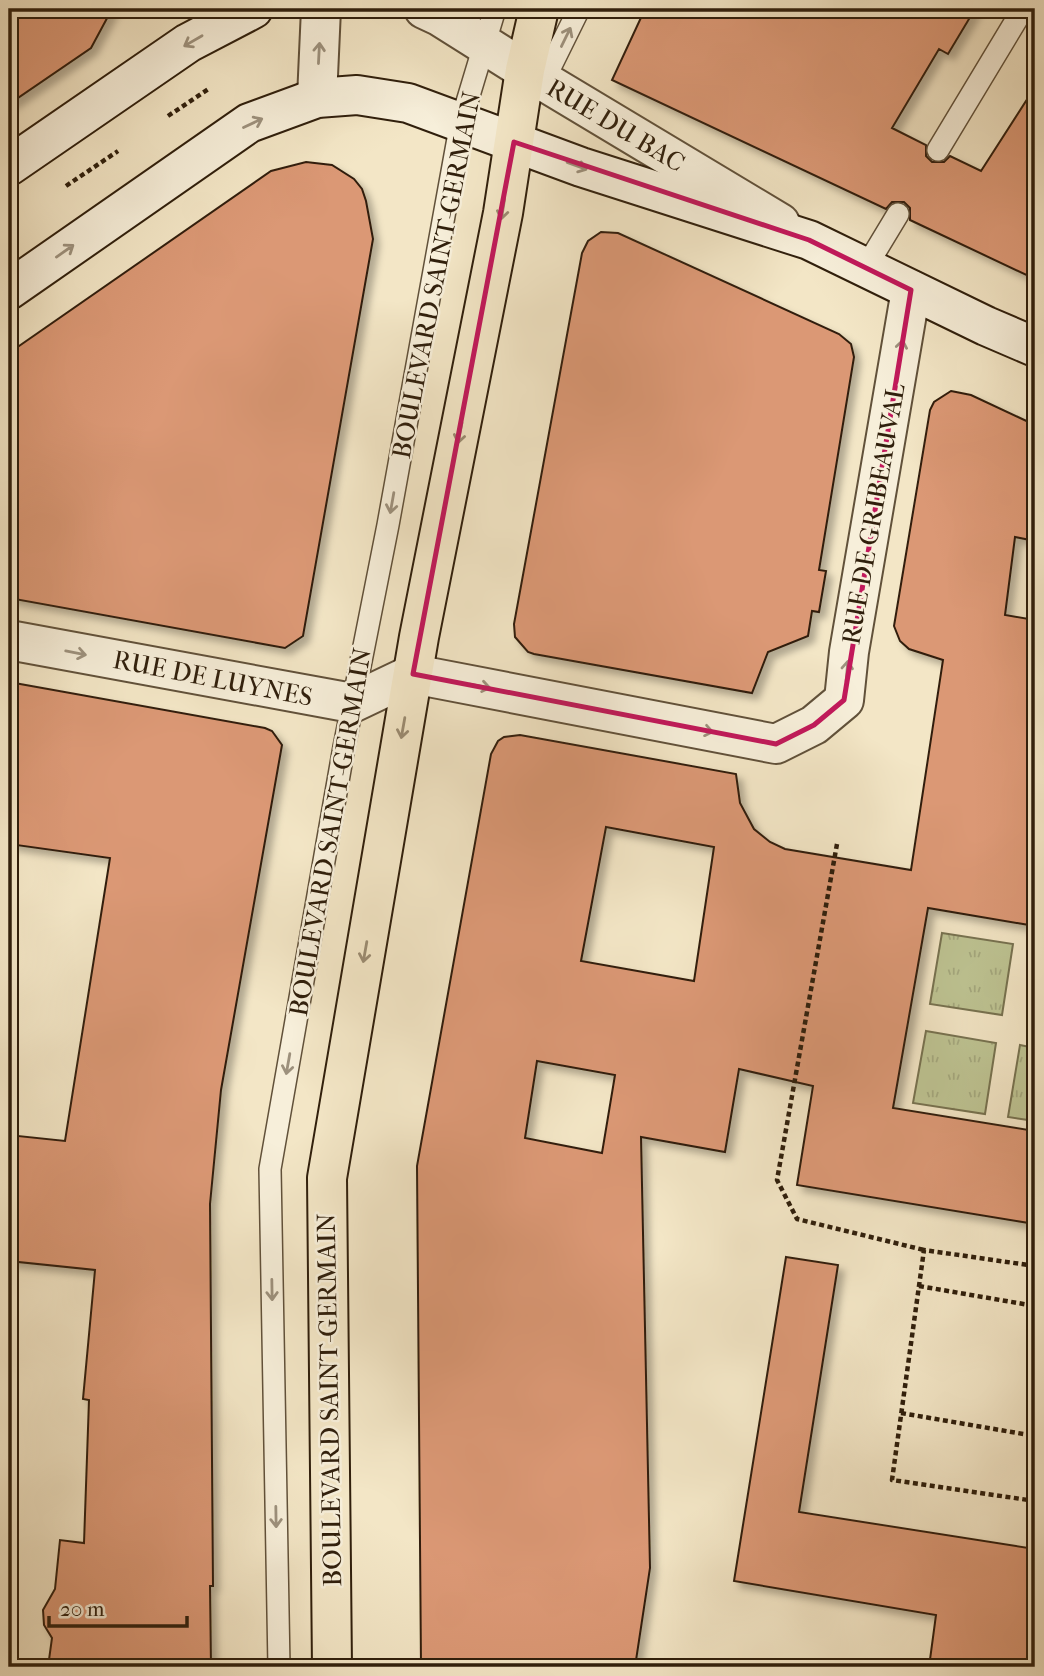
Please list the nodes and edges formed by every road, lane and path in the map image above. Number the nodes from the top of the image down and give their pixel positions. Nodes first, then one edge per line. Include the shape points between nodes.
1 (253, 9) edge
2 (321, 9) edge
3 (424, 9) edge
4 (538, 9) edge
5 (579, 9) edge
6 (1023, 9) edge
7 (490, 27) edge
8 (535, 76) junction
9 (210, 88) dead end
10 (317, 98) junction
11 (168, 116) dead end
12 (461, 122) junction
13 (513, 142) junction
14 (937, 150) dead end
15 (118, 151) dead end
16 (9, 166) edge
17 (66, 186) dead end
18 (898, 214) dead end
19 (809, 240) junction
20 (866, 267) junction
21 (9, 290) edge
22 (911, 290) junction
23 (1033, 347) edge
24 (9, 640) edge
25 (413, 674) junction
26 (352, 703) junction
27 (837, 844) dead end
28 (924, 1250) junction
29 (1035, 1266) edge
30 (919, 1286) junction
31 (1035, 1306) edge
32 (901, 1413) junction
33 (1035, 1436) edge
34 (1035, 1501) edge
35 (279, 1667) edge
36 (332, 1667) edge

1 -> 16 street via 188,43
10 -> 2 street
3 - 7 street, RUE DU BAC
4 - 8 main road, BOULEVARD SAINT-GERMAIN
8 -> 5 lane, BOULEVARD SAINT-GERMAIN
6 - 14 lane
7 - 8 street, RUE DU BAC
7 - 12 lane, BOULEVARD SAINT-GERMAIN
8 - 13 main road, BOULEVARD SAINT-GERMAIN
8 - 19 street, RUE DU BAC
9 - 11 path
10 - 12 street, RUE DU BAC via 357,95 408,103
21 -> 10 street, RUE DU BAC via 249,123
12 - 13 street, RUE DU BAC
12 -> 26 lane, BOULEVARD SAINT-GERMAIN
13 -> 19 street, RUE DU BAC
13 -> 25 main road, BOULEVARD SAINT-GERMAIN
15 - 17 path
18 - 20 lane
19 - 20 street, RUE DU BAC
20 - 22 street, RUE DU BAC
22 - 23 street, RUE DU BAC
25 -> 22 street, RUE DE GRIBEAUVAL via 776,744 814,725 844,700
24 -> 26 street, RUE DE LUYNES
25 - 26 street
25 -> 36 main road, BOULEVARD SAINT-GERMAIN via 327,1178
26 -> 35 lane, BOULEVARD SAINT-GERMAIN via 270,1169
27 - 28 path via 777,1181 797,1219
28 - 29 path
28 - 30 path
30 - 31 path
30 - 32 path
32 - 33 path
32 - 34 path via 892,1480

